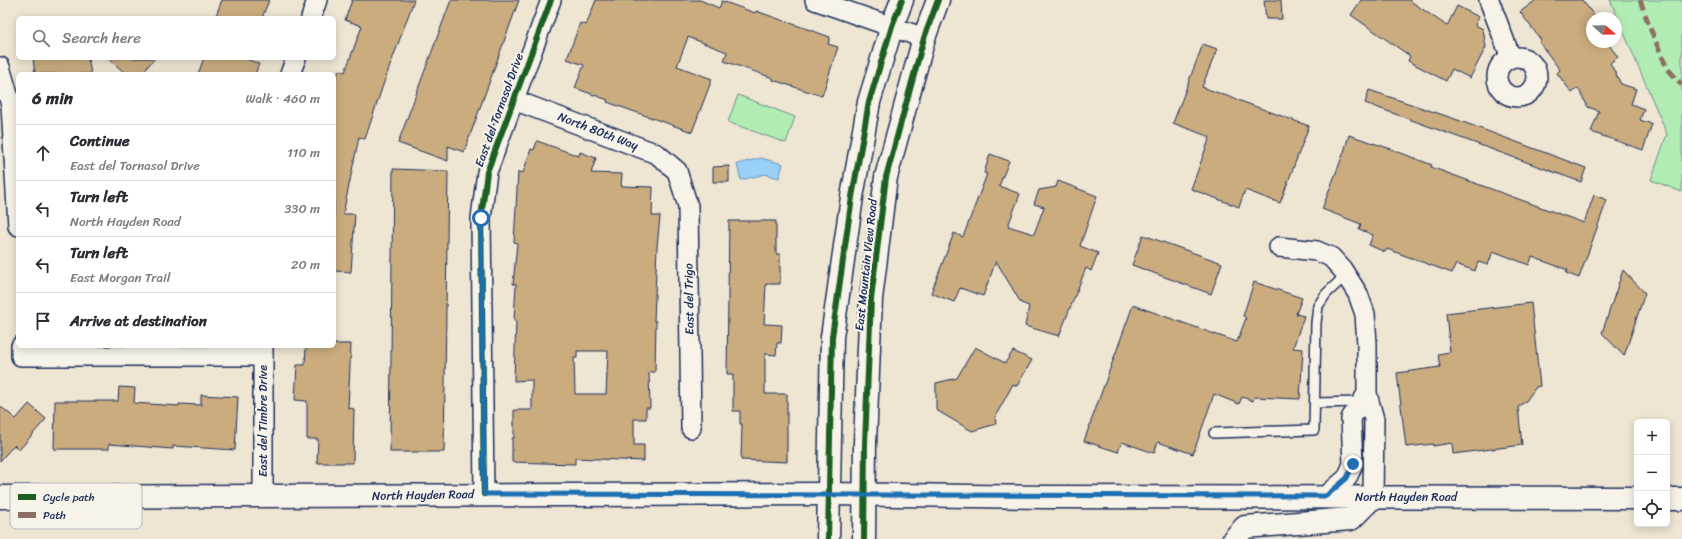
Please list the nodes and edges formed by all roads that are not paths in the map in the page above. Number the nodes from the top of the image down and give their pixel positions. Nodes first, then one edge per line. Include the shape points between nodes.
1 (317, 0) edge
2 (551, 0) edge
3 (815, 0) edge
4 (902, 0) edge
5 (938, 0) edge
6 (1489, 0) edge
7 (312, 16) edge
8 (892, 26) junction
9 (924, 38) junction
10 (1511, 58) dead end
11 (295, 60) edge
12 (0, 67) edge
13 (291, 72) edge
14 (514, 100) junction
15 (677, 172) joint
16 (16, 191) edge
17 (1279, 247) dead end
18 (1346, 275) junction
19 (21, 351) edge
20 (263, 351) edge
21 (1366, 399) junction
22 (1315, 403) junction
23 (691, 428) dead end
24 (1214, 433) dead end
25 (484, 494) junction
26 (829, 494) junction
27 (864, 494) junction
28 (1326, 496) junction
29 (142, 497) edge
30 (263, 497) junction
31 (1373, 497) junction
32 (1634, 498) edge
33 (1670, 499) edge
34 (1682, 499) edge
35 (828, 539) edge
36 (864, 539) edge
37 (1234, 539) edge

1 - 7 street
2 - 14 street, East del Tornasol Drive
3 - 8 street
4 - 8 main road, East Mountain View Road
5 - 9 main road, East Mountain View Road
6 - 10 street
8 - 9 street
8 - 26 main road, East Mountain View Road via 870,102 852,197 832,338
9 - 27 main road, East Mountain View Road via 884,192 871,299
11 - 13 street
12 - 16 street via 11,105
14 - 15 street, North 80th Way via 657,154
14 - 25 street, East del Tornasol Drive via 487,172 481,218
15 - 23 street, East del Trigo via 688,206
17 - 18 street via 1316,251 1331,257
18 - 21 street via 1358,294 1365,314
18 - 22 lane via 1326,294 1318,306
19 - 20 street
20 - 30 street, East del Timbre Drive
21 - 22 lane
21 - 28 street via 1351,418 1353,464 1347,478
21 - 31 street via 1374,419
22 - 24 lane via 1314,430
25 - 26 main road, North Hayden Road
25 - 30 main road, North Hayden Road
26 - 27 main road, North Hayden Road
26 - 35 main road, East Mountain View Road
27 - 28 main road, North Hayden Road
27 - 36 main road, East Mountain View Road
28 - 31 main road, North Hayden Road
29 - 30 main road, North Hayden Road
31 - 32 main road, North Hayden Road
31 - 37 main road via 1351,519 1245,527
33 - 34 main road

